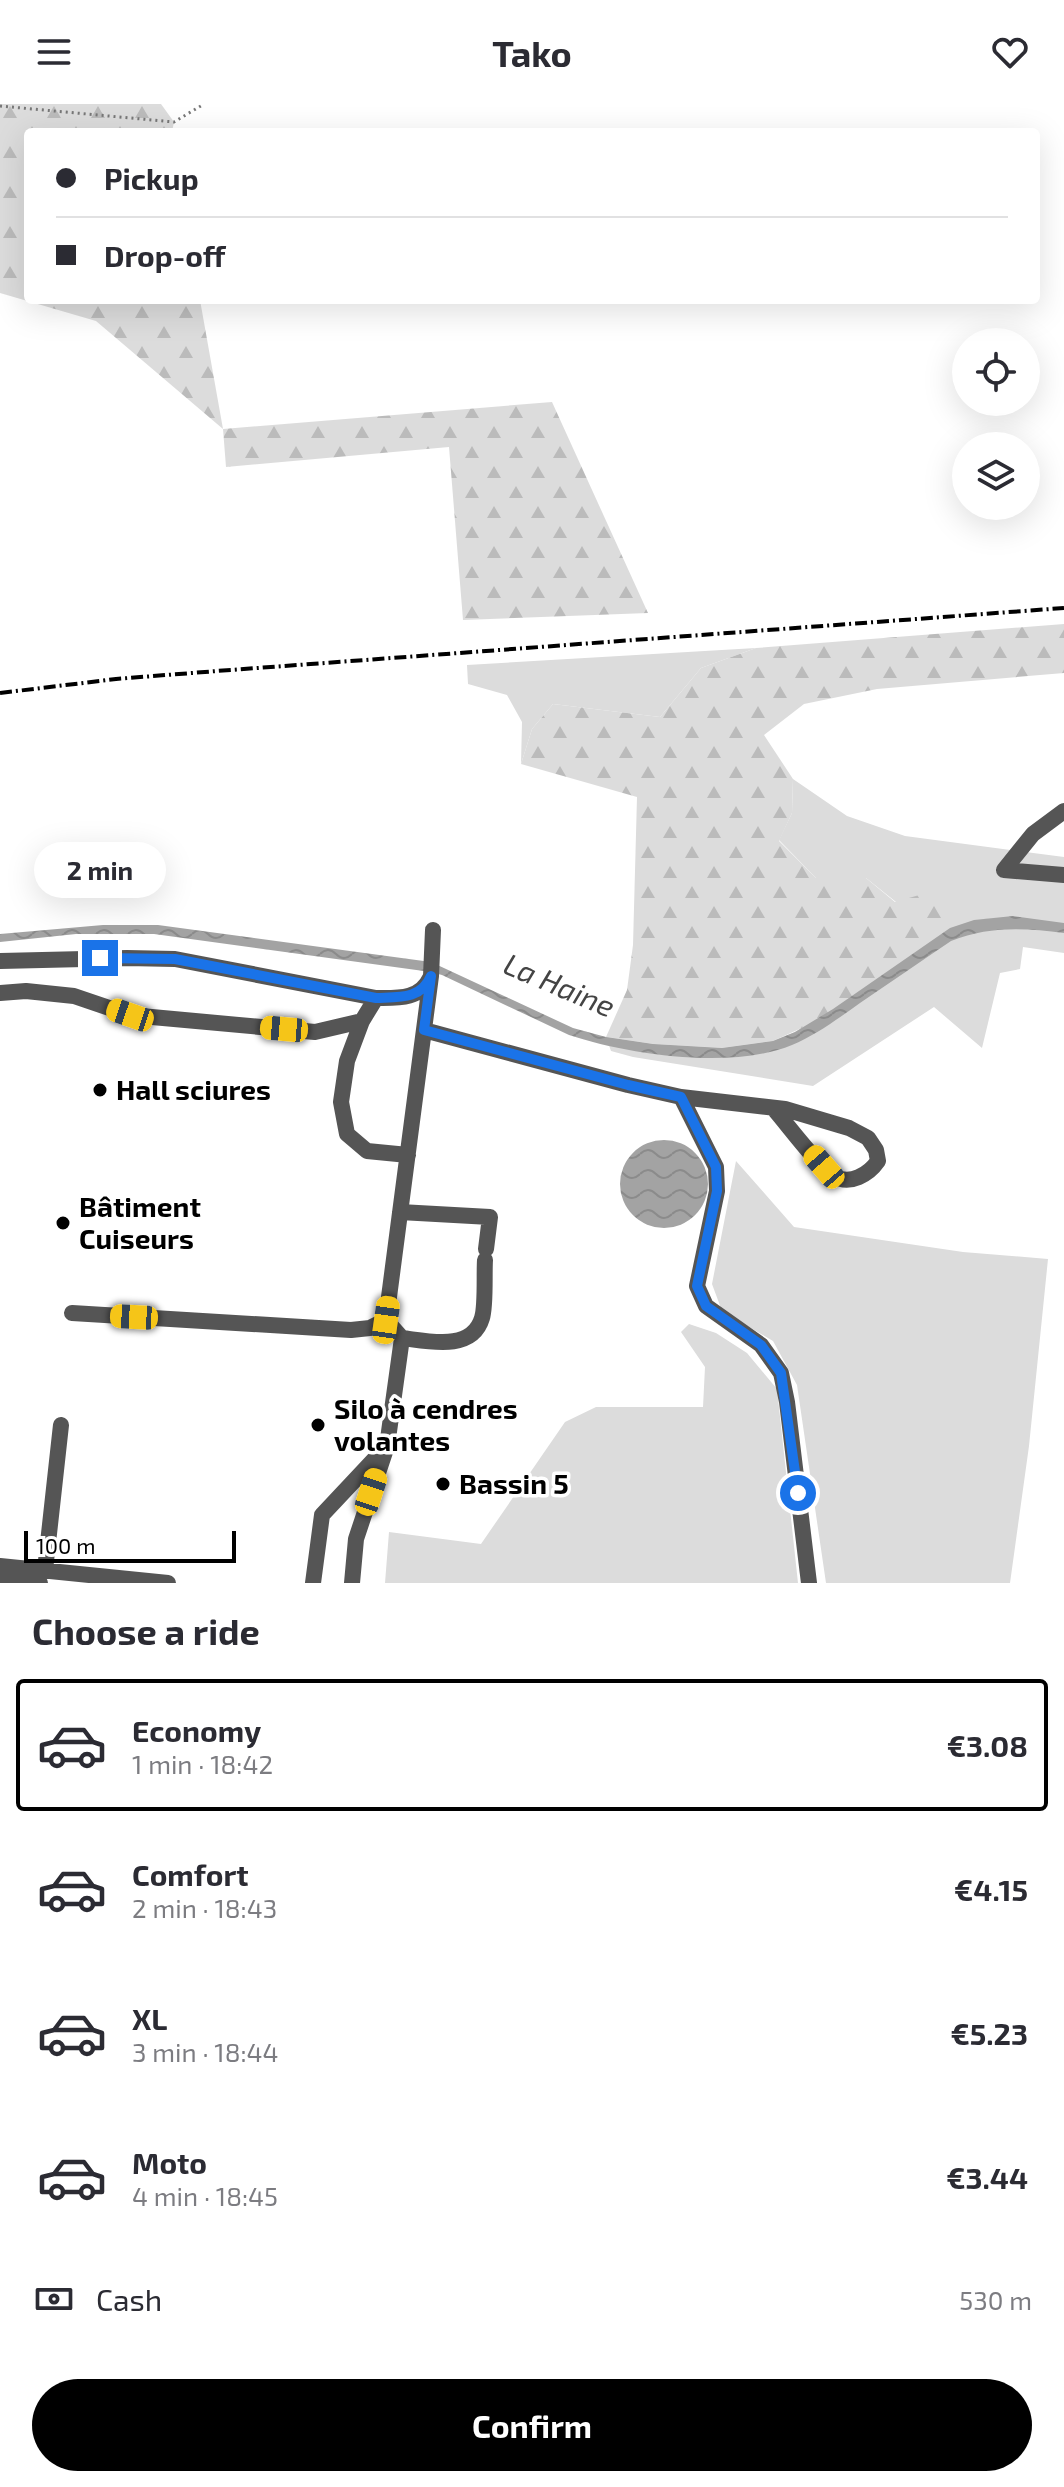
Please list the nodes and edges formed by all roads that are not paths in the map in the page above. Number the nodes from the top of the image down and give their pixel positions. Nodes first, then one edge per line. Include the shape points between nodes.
1 (1064, 811) edge
2 (1064, 875) edge
3 (433, 930) dead end
4 (0, 961) edge
5 (431, 976) junction
6 (0, 993) edge
7 (376, 998) junction
8 (362, 1021) junction
9 (424, 1030) junction
10 (681, 1097) junction
11 (773, 1108) junction
12 (408, 1155) junction
13 (400, 1212) junction
14 (72, 1313) dead end
15 (386, 1320) junction
16 (402, 1338) junction
17 (61, 1425) dead end
18 (387, 1446) junction
19 (0, 1566) edge
20 (42, 1576) edge
21 (0, 1579) edge
22 (168, 1583) edge
23 (313, 1583) edge
24 (352, 1583) edge
25 (809, 1583) edge

1 - 2 street via 1033,834 1004,870
3 - 5 street
4 - 7 street via 175,959
5 - 7 street via 426,986 406,997
5 - 9 street
6 - 8 street via 74,996 130,1015 315,1032
7 - 8 street
8 - 12 street via 347,1061 341,1102 347,1134 367,1151
9 - 10 street
9 - 12 street
10 - 11 street
10 - 25 street via 716,1167 717,1191 697,1286 706,1306 761,1345 781,1373
11 - 11 street via 849,1128 868,1138 878,1161 861,1177 833,1176
12 - 13 street
13 - 15 street
13 - 16 street via 490,1217 482,1319 470,1335 451,1343
14 - 15 street via 351,1330
15 - 16 street
16 - 18 street
17 - 20 street
18 - 23 street via 322,1515
18 - 24 street via 356,1539
19 - 20 street
20 - 21 street
20 - 22 street

